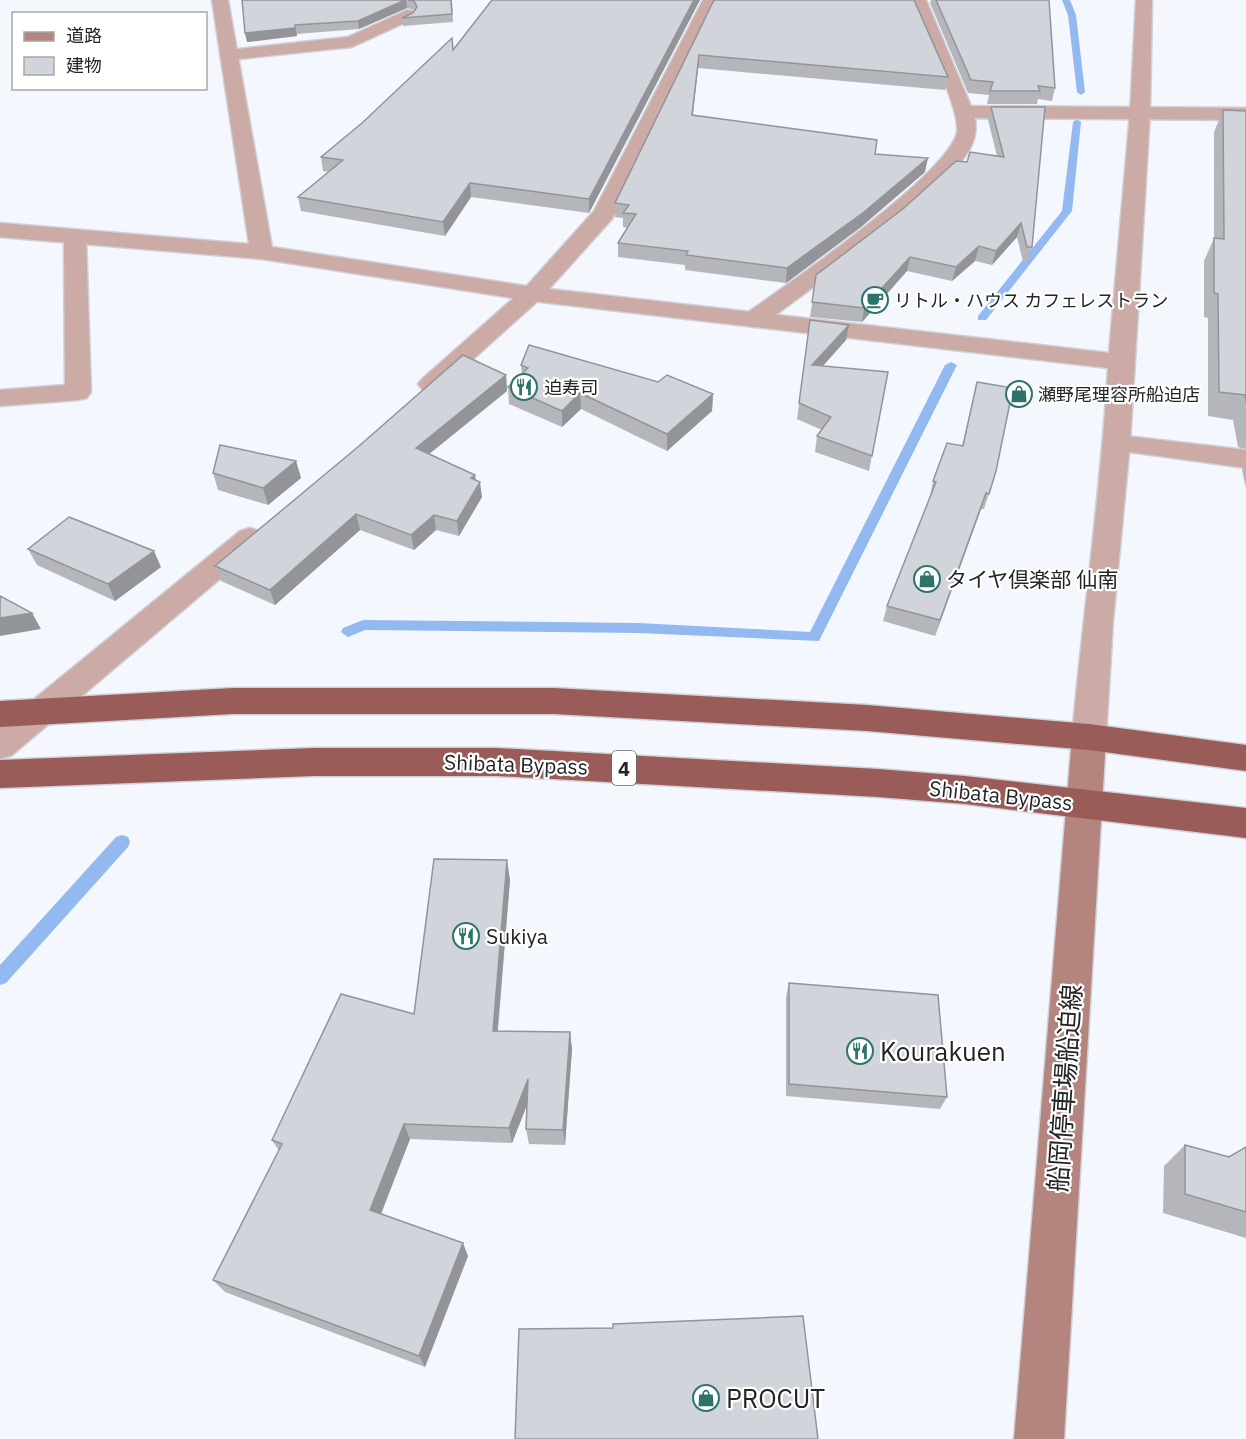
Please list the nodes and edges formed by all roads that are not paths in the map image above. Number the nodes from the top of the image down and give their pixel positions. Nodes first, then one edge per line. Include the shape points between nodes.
1 (220, 0) edge
2 (711, 0) edge
3 (918, 0) edge
4 (1144, 0) edge
5 (407, 15) edge
6 (229, 55) junction
7 (963, 112) junction
8 (1140, 113) junction
9 (1246, 114) edge
10 (0, 230) edge
11 (75, 237) junction
12 (261, 252) junction
13 (532, 294) junction
14 (753, 320) junction
15 (1120, 362) junction
16 (0, 398) edge
17 (412, 401) edge
18 (1118, 443) junction
19 (1246, 459) edge
20 (269, 523) edge
21 (42, 711) junction
22 (0, 714) edge
23 (1089, 737) junction
24 (0, 746) edge
25 (1246, 758) edge
26 (0, 774) edge
27 (1085, 805) junction
28 (1246, 823) edge
29 (1039, 1439) edge

1 - 6 street
2 - 13 street via 604,214
3 - 7 street
4 - 8 street
5 - 6 street via 352,42
6 - 12 street
7 - 8 street
7 - 14 street via 967,133 952,160 894,214
8 - 9 street
8 - 15 street
10 - 11 street
11 - 12 street
11 - 16 street via 78,392
12 - 13 street
13 - 14 street
13 - 17 street
14 - 15 street
15 - 18 street
18 - 19 street
18 - 23 street
20 - 21 street
21 - 22 highway
21 - 23 highway via 233,701 554,701 867,718
21 - 24 street
23 - 25 highway
23 - 27 main road, 船岡停車場船迫線
26 - 27 highway, Shibata Bypass / 4 via 302,762 497,762 878,783
27 - 28 highway, Shibata Bypass / 4
27 - 29 main road, 船岡停車場船迫線

